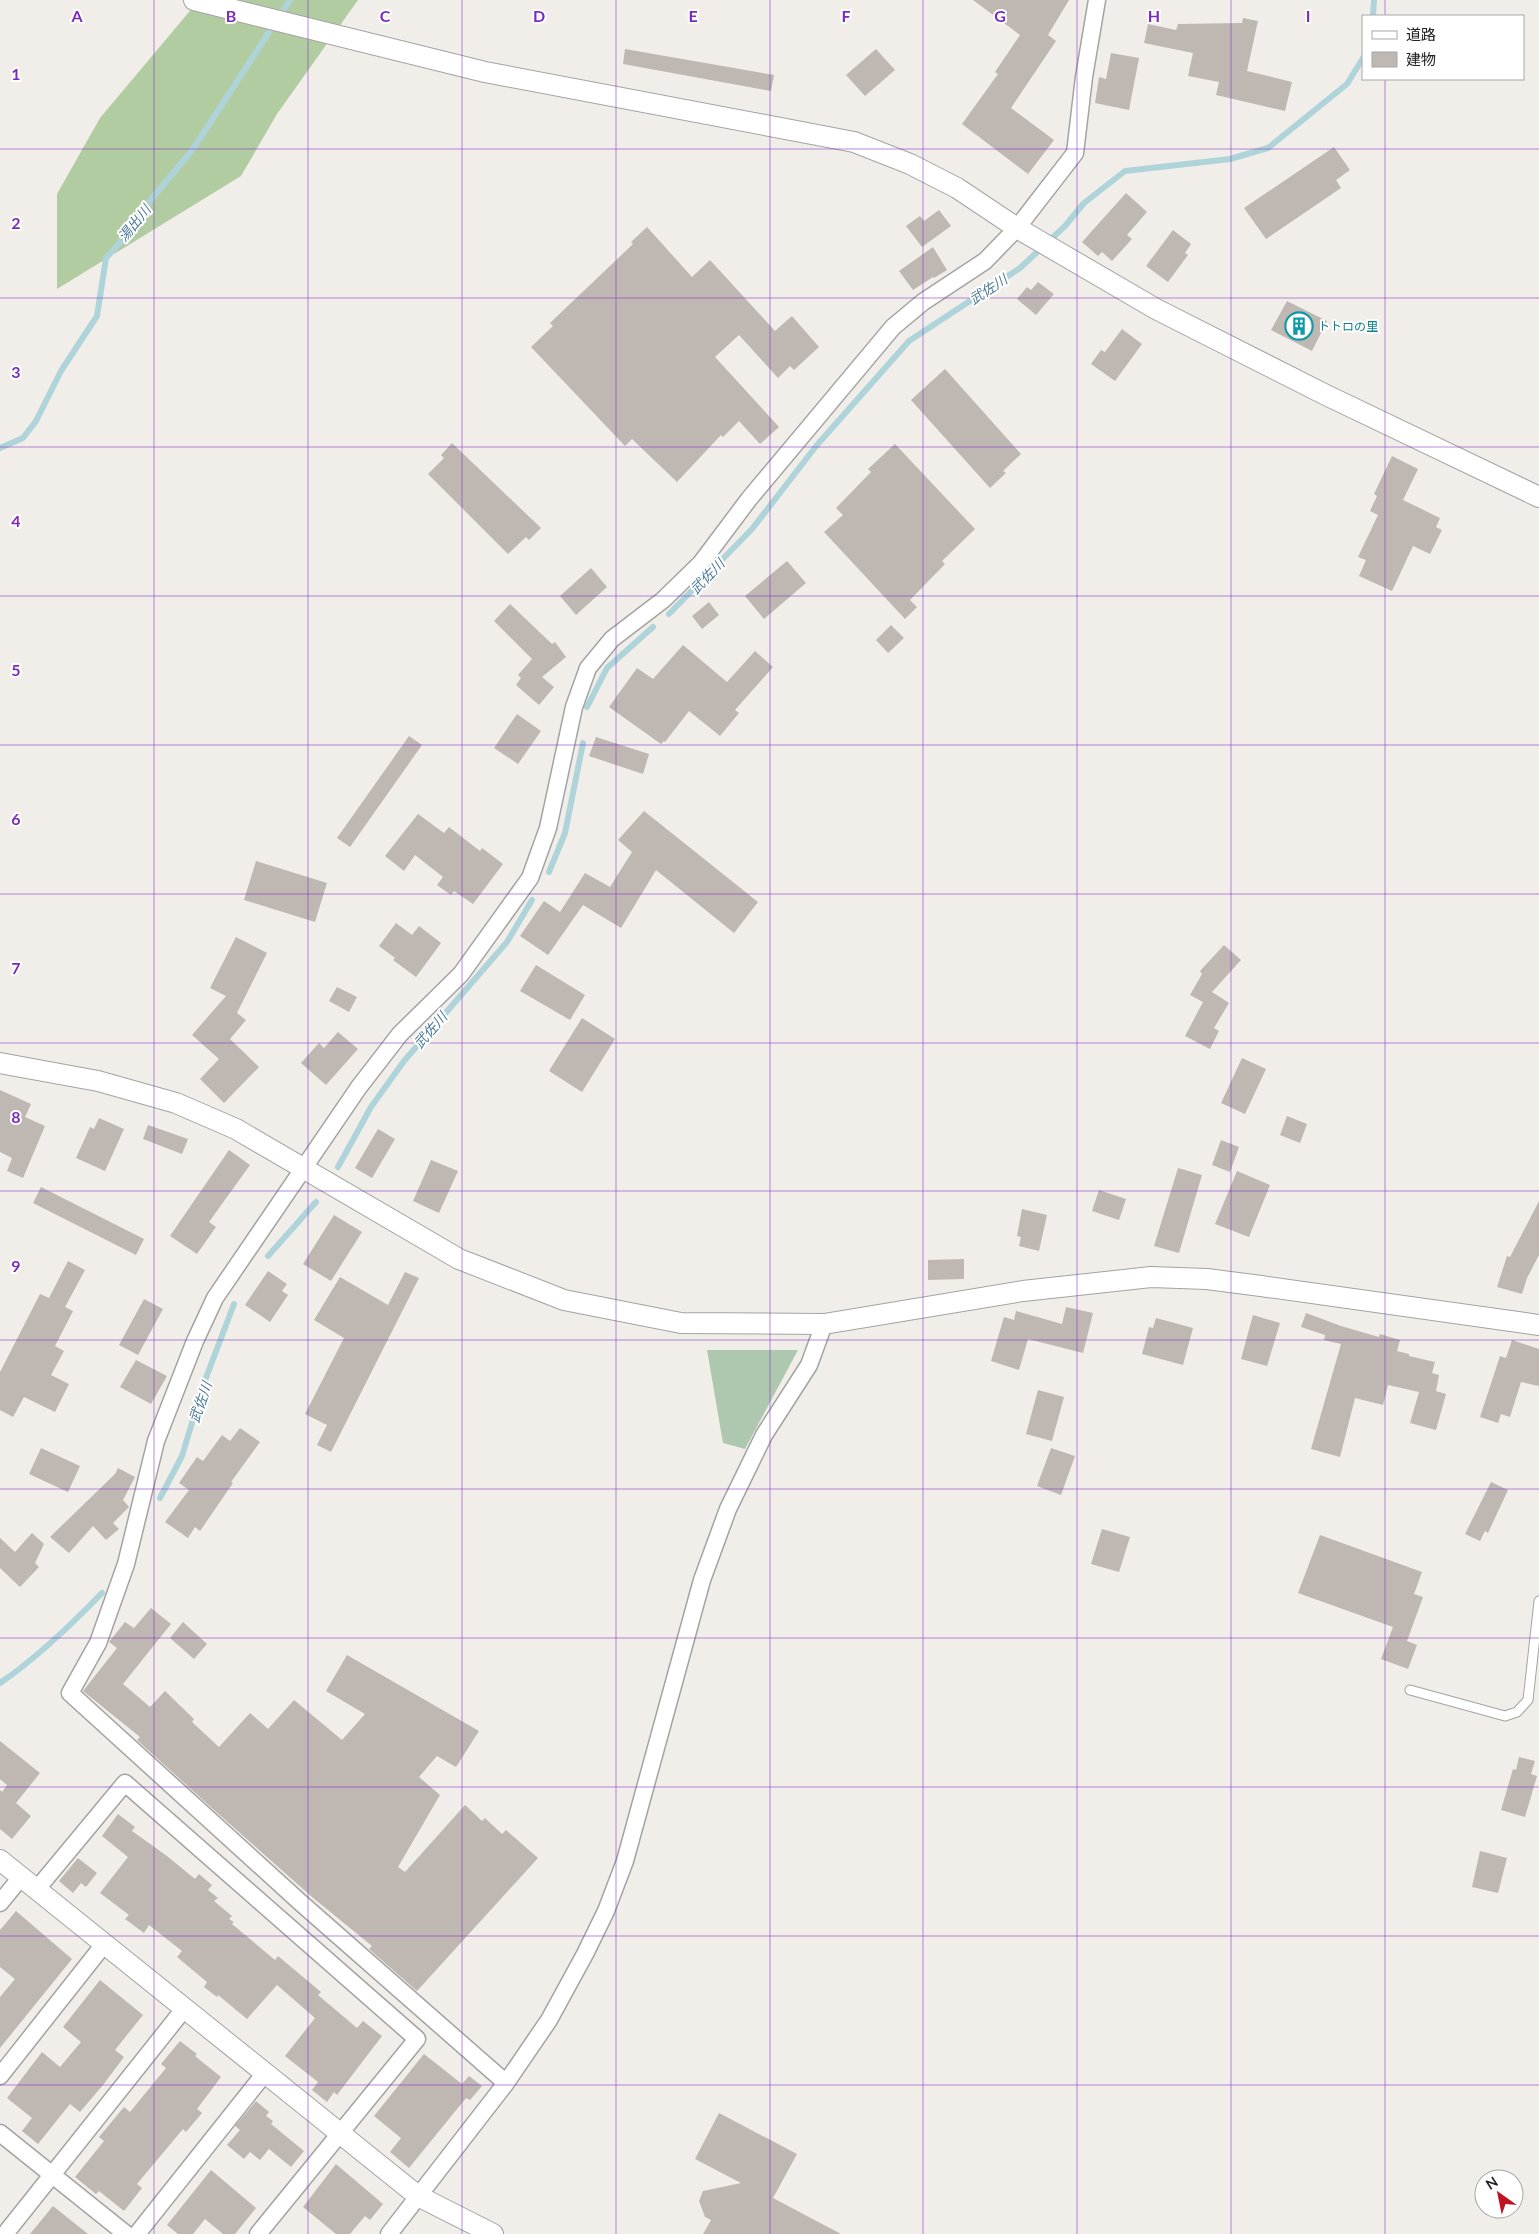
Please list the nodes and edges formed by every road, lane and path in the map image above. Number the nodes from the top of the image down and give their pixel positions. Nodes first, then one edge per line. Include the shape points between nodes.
1 (194, 0) edge
2 (1097, 0) edge
3 (1023, 231) junction
4 (1539, 497) edge
5 (0, 1063) edge
6 (304, 1167) junction
7 (824, 1324) junction
8 (1539, 1325) edge
9 (1539, 1601) edge
10 (1410, 1690) dead end
11 (0, 1860) edge
12 (30, 1882) junction
13 (0, 1903) edge
14 (105, 1943) junction
15 (184, 2009) junction
16 (265, 2073) junction
17 (0, 2076) edge
18 (506, 2083) junction
19 (339, 2132) junction
20 (0, 2133) edge
21 (52, 2176) junction
22 (418, 2196) junction
23 (5, 2234) edge
24 (126, 2234) edge
25 (137, 2234) edge
26 (258, 2234) edge
27 (389, 2234) edge
28 (492, 2234) edge

1 - 3 street via 485,72 854,142 910,164 958,188
2 - 3 street via 1075,153
3 - 4 street via 1156,309
3 - 6 street via 893,327 749,499 701,563 663,600 612,639 588,668 574,707 548,828 530,878 461,974 382,1056
5 - 6 street via 98,1081 176,1103 236,1129
6 - 7 street via 459,1259 564,1300 681,1323
6 - 18 street via 215,1298 195,1341 156,1441 126,1564 98,1643 70,1693 308,1910
7 - 8 street via 1023,1291 1151,1277 1207,1279
7 - 18 street via 809,1365 764,1435 728,1509 702,1580 625,1861 606,1911 549,2020
9 - 10 lane via 1528,1700 1517,1712 1505,1716
11 - 12 street
12 - 13 street
12 - 14 street
12 - 19 street via 124,1783 417,2039
14 - 15 street
14 - 17 street
15 - 16 street
15 - 21 street
16 - 19 street
16 - 25 street
18 - 22 street
19 - 22 street
19 - 26 street
20 - 21 street
21 - 23 street
21 - 24 street
22 - 27 street
22 - 28 street

